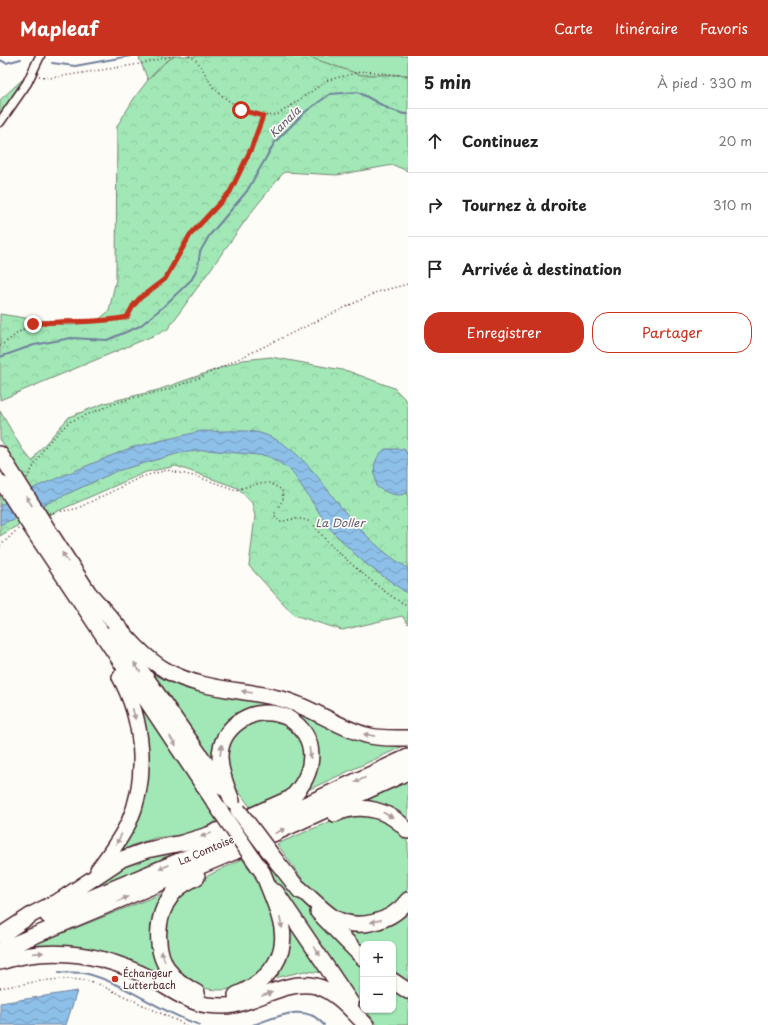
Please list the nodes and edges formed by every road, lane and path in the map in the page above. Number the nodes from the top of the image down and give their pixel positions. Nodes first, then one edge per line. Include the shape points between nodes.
1 (40, 56) edge
2 (173, 56) edge
3 (189, 56) edge
4 (32, 73) junction
5 (408, 76) edge
6 (263, 116) junction
7 (0, 122) edge
8 (408, 284) edge
9 (0, 346) edge
10 (0, 454) edge
11 (11, 480) edge
12 (97, 497) dead end
13 (37, 524) junction
14 (86, 590) junction
15 (408, 605) edge
16 (89, 615) junction
17 (408, 738) edge
18 (408, 757) edge
19 (408, 772) edge
20 (235, 805) junction
21 (312, 817) junction
22 (408, 832) edge
23 (219, 859) junction
24 (262, 871) junction
25 (88, 883) junction
26 (294, 883) junction
27 (408, 900) edge
28 (1, 935) edge
29 (0, 950) edge
30 (360, 955) edge
31 (0, 962) edge
32 (396, 983) edge
33 (0, 988) edge
34 (408, 991) edge
35 (186, 1025) edge
36 (366, 1025) edge

1 - 4 street
2 - 4 path via 140,64 50,78
3 - 6 path via 195,59 215,88 236,106 241,110
4 - 7 street
5 - 6 path via 364,71 328,80 277,115
6 - 9 path via 251,149 230,192 190,235 165,279 140,298 127,317 111,321 33,324
8 - 11 path via 377,292 199,378 166,390 121,401 69,422 46,445 29,477
10 - 11 highway
11 - 13 highway, bridge
12 - 15 path via 141,477 167,470 236,490 270,483 282,490 283,499 274,515 281,522 295,517 309,521 360,571
14 -> 13 highway
13 - 16 highway
17 -> 14 highway via 366,735 285,700 184,679 150,659
20 -> 14 highway
16 -> 24 highway, bridge
16 -> 25 highway via 129,693 139,734 141,761 138,792 129,821 114,849
18 -> 28 highway, La Comtoise via 227,841
19 - 21 highway, La Comtoise
20 -> 25 highway via 223,774 220,758 225,736 233,726 253,714 272,713 288,717 301,729 312,758 308,776 290,798 208,835 122,859
20 - 26 highway, bridge
21 -> 22 highway via 324,818 351,809 372,809 392,816
23 -> 21 highway, La Comtoise
24 -> 23 highway via 280,916 282,931 278,958 267,976 253,988 233,997 217,998 198,993 181,983 167,967 160,949 160,922 173,893 180,886 209,870
29 -> 23 highway, La Comtoise
24 -> 36 highway
25 - 28 highway
27 -> 26 highway via 391,916 380,921 359,924 334,917
26 - 30 highway via 327,923
31 -> 36 highway via 28,954 84,955 127,967 188,999 219,1006 233,1005 293,986 316,986 334,995
32 - 34 highway
33 - 35 path via 81,979 96,983

